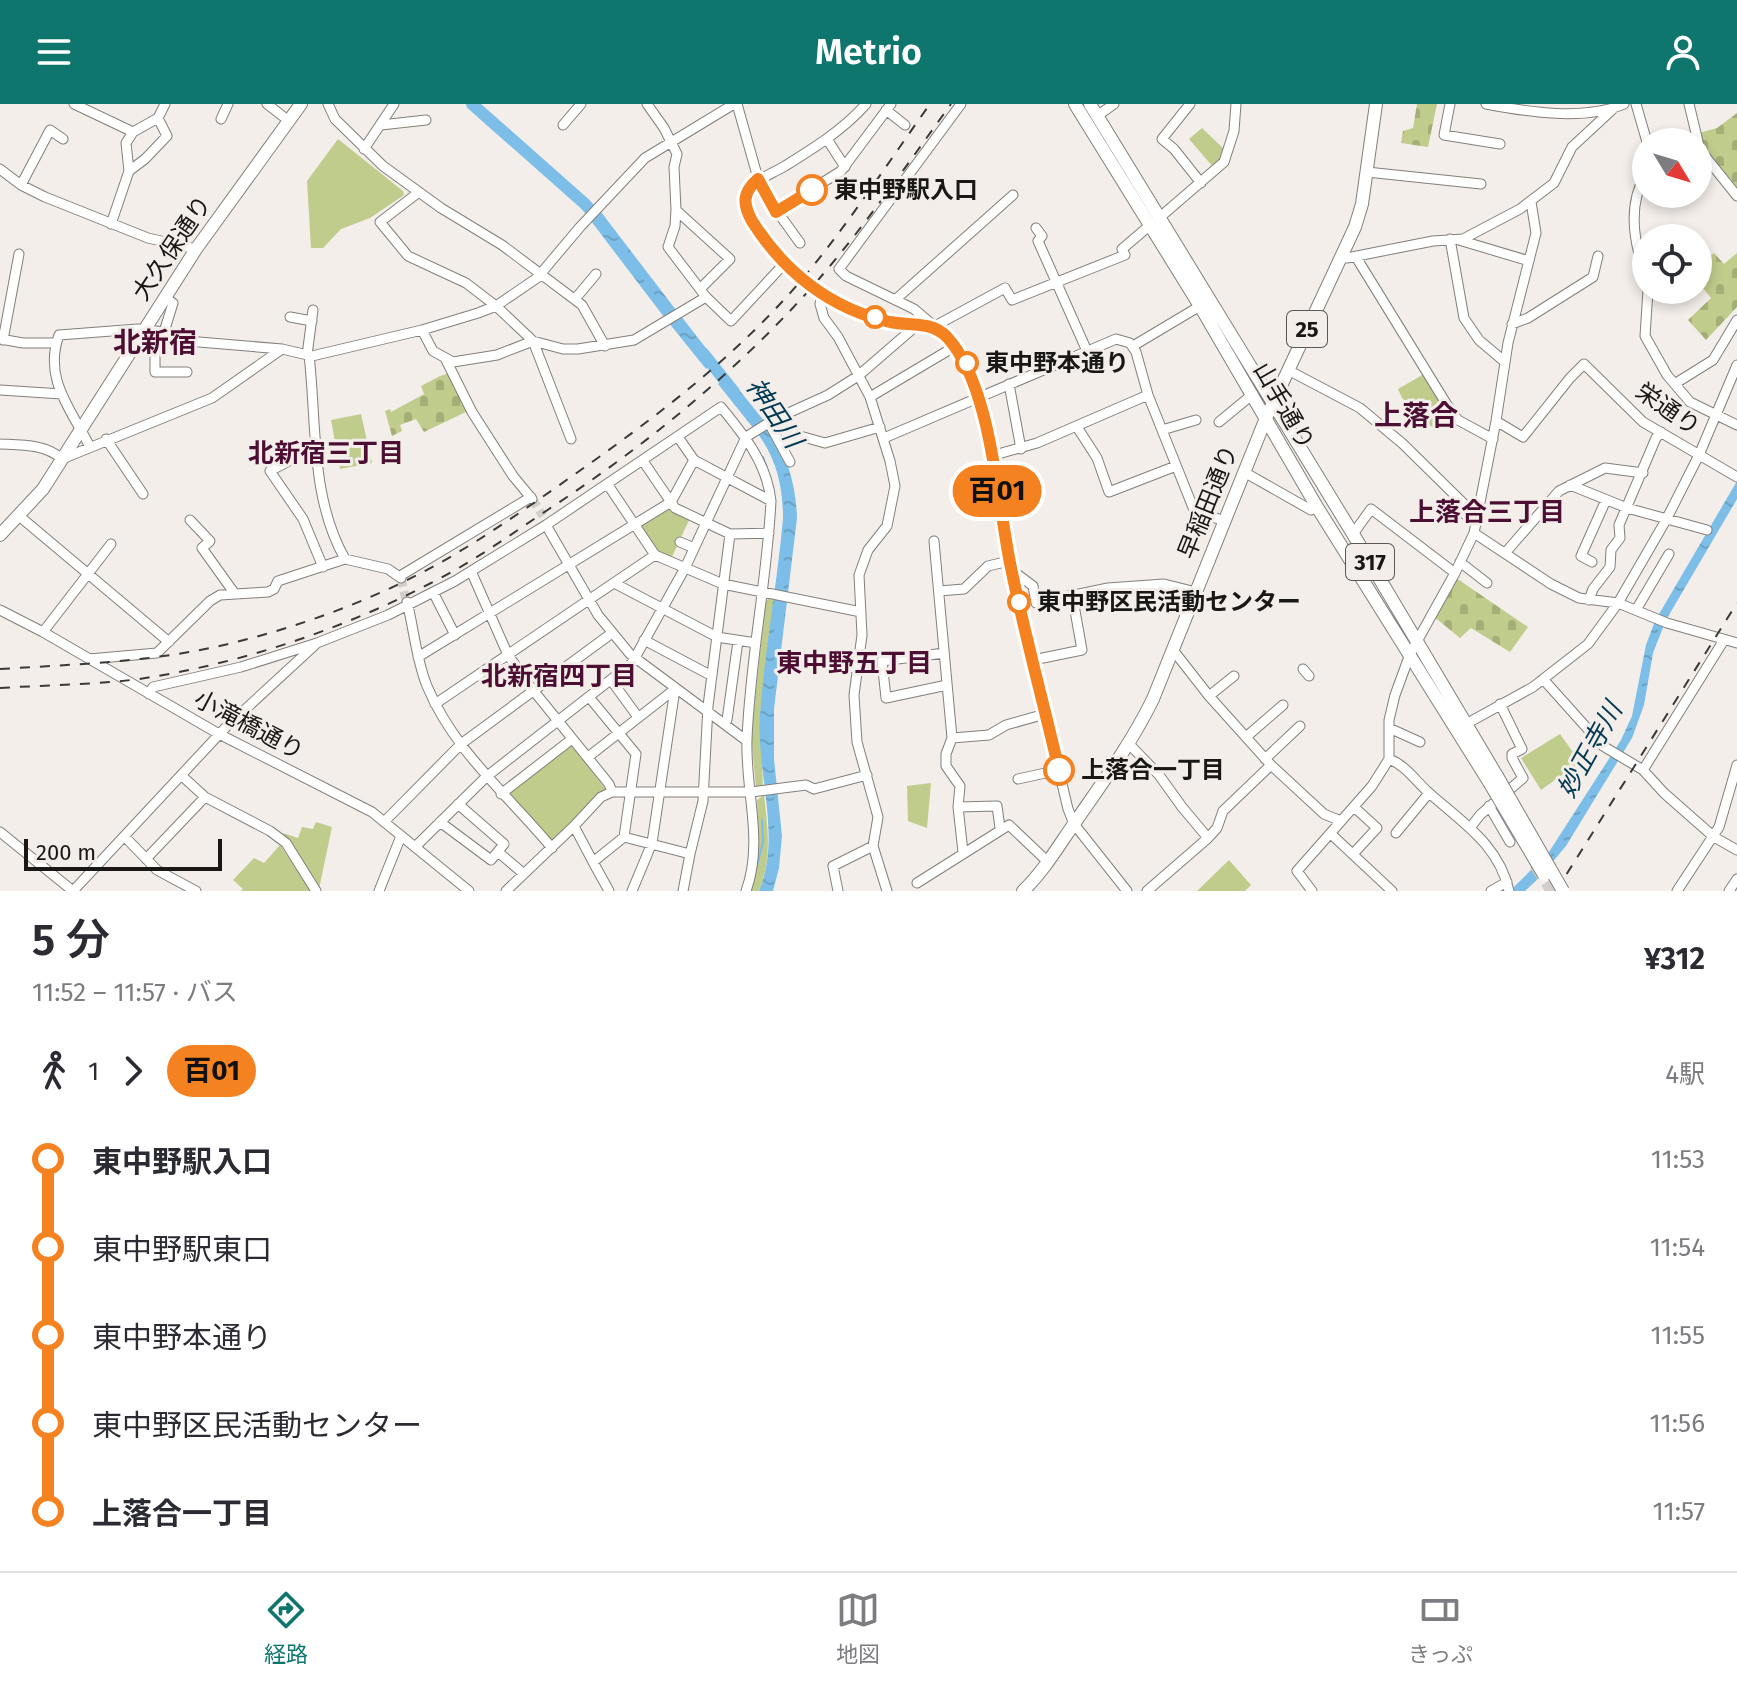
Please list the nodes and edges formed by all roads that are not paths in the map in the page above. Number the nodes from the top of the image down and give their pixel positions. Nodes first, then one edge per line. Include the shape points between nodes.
1 (74, 104) edge
2 (165, 104) edge
3 (228, 104) edge
4 (268, 104) edge
5 (301, 104) edge
6 (328, 104) edge
7 (394, 104) edge
8 (581, 104) edge
9 (647, 104) edge
10 (736, 104) edge
11 (866, 104) edge
12 (961, 104) edge
13 (1075, 104) edge
14 (1090, 104) edge
15 (1114, 104) edge
16 (1190, 104) edge
17 (1236, 104) edge
18 (1376, 104) edge
19 (1450, 104) edge
20 (1486, 104) edge
21 (1624, 104) edge
22 (1636, 104) edge
23 (1689, 104) edge
24 (888, 107) edge
25 (1613, 109) junction
26 (1097, 116) junction
27 (158, 118) junction
28 (221, 119) dead end
29 (426, 120) dead end
30 (289, 121) junction
31 (381, 125) junction
32 (563, 125) dead end
33 (905, 125) dead end
34 (1643, 128) edge
35 (133, 132) junction
36 (63, 139) dead end
37 (827, 139) junction
38 (672, 142) junction
39 (1500, 144) dead end
40 (364, 149) junction
41 (845, 167) junction
42 (0, 169) edge
43 (129, 171) junction
44 (1367, 172) junction
45 (758, 179) junction
46 (1201, 183) junction
47 (1481, 184) dead end
48 (21, 185) junction
49 (419, 192) junction
50 (1013, 195) dead end
51 (1737, 196) edge
52 (1531, 202) junction
53 (676, 210) junction
54 (776, 212) junction
55 (1154, 222) junction
56 (111, 224) junction
57 (1036, 228) dead end
58 (1454, 240) junction
59 (800, 243) dead end
60 (196, 249) junction
61 (19, 254) dead end
62 (1342, 256) junction
63 (1598, 256) dead end
64 (1356, 257) junction
65 (1529, 261) junction
66 (784, 264) junction
67 (541, 273) junction
68 (596, 274) dead end
69 (1057, 282) junction
70 (703, 293) junction
71 (822, 295) junction
72 (165, 298) junction
73 (575, 299) junction
74 (895, 300) junction
75 (1647, 304) edge
76 (496, 306) junction
77 (1200, 306) junction
78 (313, 310) dead end
79 (294, 320) dead end
80 (312, 321) junction
81 (1512, 324) junction
82 (917, 325) junction
83 (935, 326) junction
84 (1736, 327) edge
85 (422, 330) junction
86 (154, 331) junction
87 (2, 339) edge
88 (533, 341) junction
89 (56, 343) junction
90 (605, 346) junction
91 (1133, 346) junction
92 (954, 347) junction
93 (282, 349) junction
94 (1087, 351) junction
95 (308, 355) junction
96 (446, 360) junction
97 (1505, 362) junction
98 (1737, 365) edge
99 (1288, 370) junction
100 (187, 372) dead end
101 (858, 376) junction
102 (1676, 383) junction
103 (1009, 384) junction
104 (0, 390) edge
105 (62, 394) junction
106 (1253, 394) junction
107 (1148, 395) junction
108 (870, 397) junction
109 (980, 397) junction
110 (1273, 402) junction
111 (1717, 415) junction
112 (1266, 418) junction
113 (1196, 420) dead end
114 (1496, 421) junction
115 (1219, 422) dead end
116 (768, 424) junction
117 (1737, 425) edge
118 (880, 427) junction
119 (1077, 427) junction
120 (1162, 430) junction
121 (80, 431) junction
122 (1661, 432) junction
123 (678, 437) junction
124 (746, 437) junction
125 (884, 438) junction
126 (106, 439) junction
127 (571, 439) dead end
128 (1493, 439) junction
129 (0, 444) edge
130 (783, 445) junction
131 (90, 447) junction
132 (1021, 449) junction
133 (1699, 455) junction
134 (991, 456) junction
135 (62, 459) junction
136 (694, 460) junction
137 (289, 461) dead end
138 (643, 461) junction
139 (790, 462) dead end
140 (1176, 466) junction
141 (1244, 472) junction
142 (1643, 473) junction
143 (1737, 477) edge
144 (727, 478) junction
145 (608, 485) junction
146 (1570, 485) junction
147 (143, 494) dead end
148 (1606, 500) junction
149 (771, 501) junction
150 (671, 502) junction
151 (1317, 507) junction
152 (1627, 508) junction
153 (18, 515) junction
154 (190, 520) dead end
155 (1666, 520) junction
156 (1224, 521) junction
157 (546, 522) junction
158 (706, 523) junction
159 (1477, 523) junction
160 (634, 525) junction
161 (1707, 530) dead end
162 (769, 533) junction
163 (1474, 533) junction
164 (0, 534) edge
165 (730, 534) junction
166 (1353, 534) junction
167 (934, 541) dead end
168 (680, 542) dead end
169 (111, 544) dead end
170 (694, 548) junction
171 (1506, 552) junction
172 (1669, 554) dead end
173 (655, 555) junction
174 (345, 559) junction
175 (1643, 559) junction
176 (1009, 561) junction
177 (1460, 562) junction
178 (1592, 562) dead end
179 (569, 565) junction
180 (323, 567) junction
181 (685, 568) junction
182 (1660, 569) junction
183 (471, 571) junction
184 (1455, 573) junction
185 (1012, 574) junction
186 (86, 575) junction
187 (614, 583) junction
188 (1487, 583) dead end
189 (723, 584) junction
190 (763, 591) junction
191 (939, 591) junction
192 (433, 592) junction
193 (1196, 592) junction
194 (235, 594) junction
195 (1072, 594) junction
196 (589, 600) junction
197 (1589, 600) junction
198 (407, 603) junction
199 (1618, 603) junction
200 (663, 608) junction
201 (0, 610) edge
202 (1636, 610) junction
203 (861, 612) junction
204 (488, 615) junction
205 (43, 632) junction
206 (612, 633) junction
207 (455, 635) junction
208 (717, 637) junction
209 (1417, 639) junction
210 (644, 640) junction
211 (1724, 640) junction
212 (738, 641) junction
213 (169, 642) junction
214 (317, 643) junction
215 (756, 643) junction
216 (1737, 643) edge
217 (1173, 650) junction
218 (944, 653) junction
219 (1410, 654) junction
220 (508, 655) junction
221 (418, 657) junction
222 (783, 657) dead end
223 (635, 658) junction
224 (89, 659) junction
225 (1033, 660) junction
226 (857, 668) junction
227 (712, 676) junction
228 (1234, 676) dead end
229 (1543, 679) junction
230 (611, 680) junction
231 (947, 685) junction
232 (675, 689) junction
233 (533, 690) junction
234 (149, 694) junction
235 (1209, 696) junction
236 (589, 697) junction
237 (435, 704) junction
238 (1500, 704) junction
239 (1283, 705) dead end
240 (707, 712) junction
241 (1045, 714) junction
242 (638, 717) junction
243 (558, 721) junction
244 (724, 724) junction
245 (1300, 726) dead end
246 (1461, 726) junction
247 (1389, 728) junction
248 (618, 733) junction
249 (219, 734) junction
250 (1246, 737) junction
251 (952, 738) junction
252 (572, 739) junction
253 (747, 741) junction
254 (1420, 742) dead end
255 (1128, 743) junction
256 (461, 744) junction
257 (588, 757) junction
258 (1389, 759) junction
259 (1268, 762) junction
260 (1737, 765) edge
261 (1059, 770) junction
262 (1643, 770) junction
263 (181, 775) junction
264 (867, 775) junction
265 (486, 777) junction
266 (1018, 779) dead end
267 (1493, 779) junction
268 (612, 792) junction
269 (660, 792) junction
270 (703, 792) junction
271 (751, 792) junction
272 (1429, 793) junction
273 (501, 794) junction
274 (630, 794) junction
275 (205, 797) junction
276 (458, 804) junction
277 (1489, 806) junction
278 (958, 807) junction
279 (1354, 807) junction
280 (1341, 821) junction
281 (384, 822) junction
282 (440, 822) junction
283 (1074, 824) junction
284 (574, 826) junction
285 (1000, 828) junction
286 (1470, 828) junction
287 (0, 832) edge
288 (1396, 833) dead end
289 (1331, 834) junction
290 (401, 836) junction
291 (125, 837) junction
292 (624, 837) junction
293 (1714, 837) junction
294 (1208, 838) junction
295 (1510, 842) dead end
296 (652, 843) junction
297 (873, 846) junction
298 (415, 847) junction
299 (552, 848) junction
300 (1737, 850) edge
301 (498, 852) junction
302 (963, 852) junction
303 (690, 854) junction
304 (1353, 854) junction
305 (146, 859) junction
306 (593, 862) junction
307 (1048, 862) junction
308 (524, 874) junction
309 (1737, 879) edge
310 (917, 883) dead end
311 (1508, 886) edge
312 (73, 891) edge
313 (196, 891) edge
314 (316, 891) edge
315 (379, 891) edge
316 (469, 891) edge
317 (506, 891) edge
318 (609, 891) edge
319 (632, 891) edge
320 (683, 891) edge
321 (746, 891) edge
322 (838, 891) edge
323 (887, 891) edge
324 (1023, 891) edge
325 (1127, 891) edge
326 (1147, 891) edge
327 (1312, 891) edge
328 (1392, 891) edge
329 (1491, 891) edge
330 (1554, 891) edge
331 (1563, 891) edge
332 (1677, 891) edge
333 (1729, 891) edge

1 - 35 street
2 - 27 street
3 - 28 street
4 - 30 street
5 - 30 main road, 大久保通り
6 - 40 street
7 - 31 street
8 - 32 street
9 - 38 street
10 - 38 street
10 - 45 street
11 - 37 street
12 - 74 street via 839,269
13 - 55 main road, 山手通り / 317
14 - 26 main road, 山手通り / 317
15 - 26 street
16 - 46 street via 1162,139
17 - 46 street via 1228,154
18 - 44 main road, 早稲田通り / 25
19 - 39 street via 1444,135
20 - 25 street via 1556,114
21 - 25 street
22 - 34 street
23 - 51 street via 1700,150
24 - 33 street
24 - 41 street
25 - 52 street via 1579,139 1554,183
26 - 55 main road, 山手通り / 317
27 - 35 street
27 - 43 street via 166,140
29 - 31 street
30 - 60 main road, 大久保通り
31 - 40 street
35 - 43 street via 126,143
36 - 48 street via 50,130
37 - 41 street
37 - 45 street
38 - 53 street via 677,154
38 - 67 street via 645,158
40 - 49 street
41 - 54 street
42 - 48 street
43 - 56 street
44 - 47 street
44 - 62 main road, 早稲田通り / 25 via 1359,214
45 - 54 street
45 - 66 street via 746,189 745,206
46 - 55 street
48 - 56 street
49 - 67 street
49 - 76 street via 380,222 408,256 466,283
50 - 74 street
52 - 58 street
52 - 65 street via 1536,233
53 - 70 street via 668,247
53 - 70 street via 730,259
54 - 59 street
55 - 69 street via 1122,249 1125,255
55 - 77 main road, 山手通り / 317
55 - 110 main road, 山手通り / 317
56 - 60 street
57 - 69 street
58 - 64 street
58 - 65 street
58 - 97 street via 1464,318 1479,340
60 - 72 main road, 大久保通り
61 - 87 street
62 - 64 street
62 - 99 main road, 早稲田通り / 25
63 - 81 street via 1593,277
64 - 128 street via 1452,413
65 - 81 street
66 - 70 street via 731,321
66 - 71 street
67 - 73 street
67 - 76 street
68 - 73 street
69 - 83 street via 1012,300 1005,288
69 - 94 street
70 - 90 street via 634,340
71 - 82 street via 883,320
71 - 101 street via 824,318
72 - 86 main road, 大久保通り
72 - 86 street via 173,303
73 - 90 street
74 - 83 street
75 - 102 street via 1645,336
76 - 85 street
76 - 88 street
77 - 91 street
77 - 106 main road, 山手通り / 317
78 - 80 street
79 - 80 street
80 - 95 street
81 - 97 street
82 - 83 street
82 - 101 street
83 - 92 street
84 - 102 street via 1713,360
85 - 95 street
85 - 96 street via 433,351
86 - 89 street via 64,333
86 - 93 street via 187,341
86 - 100 street via 155,372
86 - 121 main road, 大久保通り
87 - 89 street
88 - 90 street via 563,349
88 - 96 street via 483,359
88 - 127 street
89 - 105 street via 53,365
91 - 94 street via 1116,339
91 - 107 street
92 - 108 street
92 - 109 street via 968,365
93 - 95 street
93 - 126 street via 212,398
94 - 103 street
95 - 174 street via 321,492
96 - 174 street via 478,423 532,498 401,577
97 - 114 street
98 - 111 street
99 - 110 main road, 早稲田通り / 25
99 - 159 street via 1360,408 1463,503 1459,510
101 - 108 street
101 - 116 street
102 - 111 street via 1690,402
103 - 109 street
103 - 132 street
104 - 105 street
105 - 121 street
106 - 112 main road, 山手通り / 317
106 - 115 street
107 - 119 street
107 - 120 street
108 - 118 street
109 - 125 street
109 - 134 street
110 - 112 main road, 早稲田通り / 25
110 - 166 main road, 山手通り / 317
111 - 117 street
111 - 133 street
112 - 141 main road, 早稲田通り / 25
112 - 151 main road, 山手通り / 317
113 - 120 street
114 - 122 street, 栄通り via 1523,437 1584,364 1629,411
114 - 128 street
116 - 124 street
116 - 130 street
118 - 125 street
118 - 130 street via 825,443 800,436
119 - 132 street
119 - 140 street via 1097,458 1109,492
120 - 140 street
121 - 131 street
121 - 135 main road, 大久保通り
122 - 133 street, 栄通り
122 - 142 street
123 - 124 street via 721,407
123 - 136 street
123 - 138 street
124 - 144 street
124 - 149 street via 763,467
125 - 203 street via 894,494 887,526 861,566
126 - 131 street
126 - 147 street
128 - 159 street
129 - 135 street via 35,447
130 - 139 street
131 - 135 street
132 - 134 street
133 - 143 street, 栄通り
133 - 155 street
134 - 176 street
135 - 153 main road, 大久保通り
136 - 144 street
136 - 150 street
137 - 180 street via 270,471 303,519
138 - 145 street
138 - 150 street
140 - 156 street via 1194,510
141 - 151 street via 1311,510
141 - 156 main road, 早稲田通り / 25
142 - 146 street via 1605,468
142 - 152 street
144 - 149 street
144 - 158 street
145 - 157 street
145 - 160 street
146 - 148 street
146 - 171 street via 1545,505
148 - 152 street
148 - 178 street via 1581,556
149 - 162 street
150 - 158 street
150 - 160 street
151 - 219 main road, 山手通り / 317
152 - 155 street
152 - 197 street via 1610,567
153 - 164 main road, 大久保通り
153 - 186 street
154 - 194 street via 210,541 202,548
155 - 161 street
155 - 175 street
156 - 193 main road, 早稲田通り / 25
157 - 179 street
157 - 183 street
158 - 165 street
158 - 170 street
159 - 163 street
160 - 173 street
160 - 179 street
162 - 165 street
162 - 190 street
163 - 171 street
163 - 177 street
165 - 189 street
166 - 184 street via 1371,509
166 - 209 main road, 山手通り / 317
167 - 191 street
168 - 170 street
169 - 186 street
170 - 181 street
171 - 197 street via 1551,584
172 - 182 street
173 - 181 street
173 - 187 street
174 - 180 street
175 - 182 street
175 - 199 street
176 - 185 street
176 - 191 street via 988,566 964,589
177 - 184 street
177 - 188 street
179 - 196 street
179 - 204 street
180 - 194 street via 278,581 268,592
181 - 189 street
181 - 200 street
182 - 202 street
183 - 192 street
183 - 204 street
184 - 209 street
185 - 195 street via 1033,586 1036,603
185 - 225 street
186 - 205 street
186 - 213 street
187 - 196 street
187 - 200 street
189 - 190 street
189 - 208 street
190 - 203 street
190 - 215 street
191 - 218 street
192 - 198 street
192 - 207 street
193 - 195 street via 1164,584
193 - 217 main road, 早稲田通り / 25
194 - 213 street via 210,601
195 - 225 street via 1082,650
196 - 206 street
196 - 220 street
197 - 199 street
198 - 214 street
198 - 221 street
199 - 202 street
199 - 229 street via 1588,644
200 - 208 street
200 - 210 street
201 - 205 street, 小滝橋通り
202 - 211 street
203 - 226 street
204 - 207 street
204 - 220 street
205 - 224 street, 小滝橋通り
206 - 223 street
206 - 233 street
207 - 221 street
208 - 212 street
208 - 227 street
209 - 219 street
209 - 246 main road, 山手通り / 317
210 - 223 street
210 - 227 street
211 - 216 street
211 - 262 street
212 - 215 street
212 - 244 street
213 - 224 street via 157,653
214 - 234 street via 153,687
214 - 249 street
215 - 253 street
217 - 235 street
217 - 255 main road, 早稲田通り / 25
218 - 231 street
218 - 231 street via 882,661 886,698
219 - 246 main road, 山手通り / 317
219 - 247 street
220 - 233 street
220 - 237 street
221 - 237 street
222 - 226 street
223 - 230 street
223 - 232 street
224 - 234 street, 小滝橋通り
225 - 241 street
226 - 264 street via 857,742
227 - 240 street
228 - 235 street
229 - 238 street
229 - 262 street via 1603,746
230 - 236 street
230 - 242 street
231 - 251 street
232 - 240 street
232 - 242 street
232 - 269 street
233 - 243 street
233 - 256 street
234 - 249 street, 小滝橋通り
235 - 250 street
236 - 243 street
236 - 248 street
237 - 256 street
238 - 246 street
238 - 277 street via 1522,749 1512,758 1523,778
239 - 250 street
240 - 244 street
240 - 270 street
241 - 251 street via 989,735
241 - 261 street
242 - 248 street
243 - 252 street
243 - 265 street
244 - 253 street
245 - 259 street
246 - 267 main road, 山手通り / 317
247 - 254 street
247 - 258 street
248 - 257 street
248 - 274 street via 636,754
249 - 263 street
249 - 281 street, 小滝橋通り
250 - 259 street
251 - 278 street via 946,766 958,781
252 - 257 street
252 - 273 street
253 - 271 street
255 - 283 main road, 早稲田通り / 25
255 - 294 street
256 - 265 street
256 - 281 street
257 - 268 street
258 - 272 street
258 - 279 street
259 - 280 street via 1324,814
259 - 294 street via 1223,811
260 - 293 street
261 - 266 street
261 - 283 street
262 - 293 street
263 - 275 street
263 - 291 street
264 - 271 street via 814,789 806,785
264 - 297 street via 878,817
265 - 273 street
265 - 276 street
267 - 330 main road, 山手通り / 317, bridge
267 - 331 main road, 山手通り / 317, bridge
268 - 274 street
268 - 284 street
269 - 270 street
269 - 274 street
269 - 296 street
270 - 271 street
270 - 303 street
271 - 321 street via 754,864
272 - 286 street
272 - 288 street
273 - 299 street
274 - 292 street
275 - 305 street
275 - 314 street via 278,836
276 - 282 street
276 - 301 street via 504,844
277 - 286 street
277 - 295 street
278 - 285 street via 997,806
278 - 302 street
279 - 280 street
279 - 304 street via 1377,828
280 - 289 street
281 - 290 street, 小滝橋通り
282 - 298 street
282 - 301 street via 491,860
283 - 307 main road, 早稲田通り / 25
283 - 325 street
284 - 299 street
284 - 306 street
285 - 302 street
285 - 307 street via 1012,826
286 - 311 street via 1494,853
287 - 312 street
289 - 304 street
289 - 327 street via 1297,871
290 - 298 street, 小滝橋通り
290 - 315 street
291 - 305 street
291 - 312 street
292 - 296 street
292 - 306 street
293 - 300 street
293 - 332 street
294 - 326 street
296 - 303 street
296 - 319 street
297 - 322 street via 833,866
297 - 323 street
298 - 316 street, 小滝橋通り
299 - 308 street
301 - 308 street
302 - 310 street
303 - 320 street
304 - 328 street
305 - 313 street
306 - 318 street
307 - 324 main road, 早稲田通り / 25
308 - 317 street
309 - 333 street
311 - 329 street

